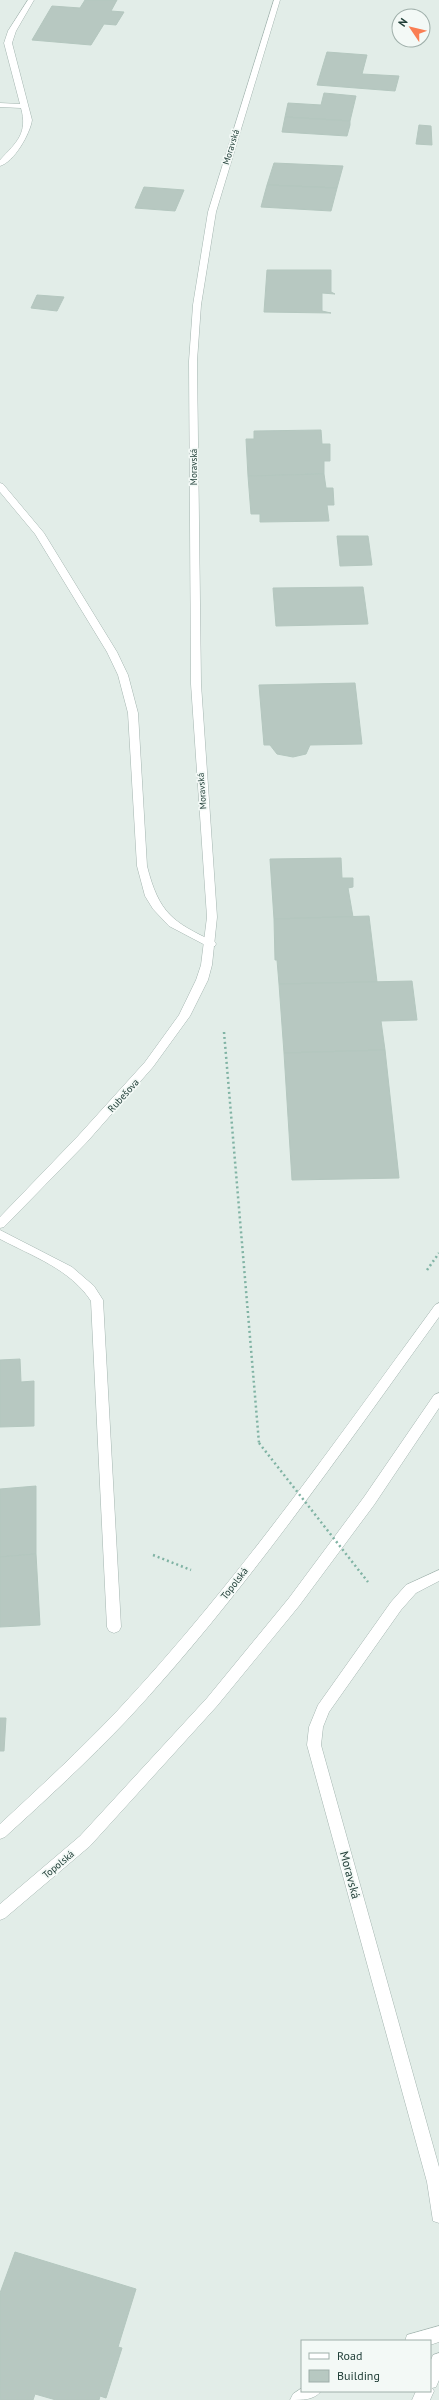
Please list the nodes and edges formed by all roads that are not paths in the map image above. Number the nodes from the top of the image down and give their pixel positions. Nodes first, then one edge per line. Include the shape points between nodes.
1 (31, 0) edge
2 (277, 0) edge
3 (0, 105) edge
4 (24, 106) junction
5 (0, 164) edge
6 (0, 486) edge
7 (211, 944) junction
8 (0, 1224) edge
9 (0, 1234) edge
10 (439, 1308) edge
11 (439, 1398) edge
12 (439, 1576) edge
13 (114, 1627) dead end
14 (0, 1833) edge
15 (0, 1913) edge
16 (439, 2215) edge
17 (439, 2334) edge
18 (417, 2340) edge
19 (439, 2361) edge
20 (431, 2379) edge
21 (310, 2392) edge
22 (298, 2400) edge

1 - 4 street via 12,31 8,44
2 - 7 street, Moravská via 212,212 197,305 193,361 196,684 212,917
3 - 4 street
4 - 5 street via 28,129 24,138
6 - 7 street via 38,533 112,652 123,675 133,713 142,866 147,891 158,911 172,924
7 - 8 street, Rubešova via 202,979 188,1009 160,1051 72,1151
9 - 13 street via 79,1276 91,1287 97,1300
10 - 14 street, Topolská via 326,1463 168,1664 40,1799
11 - 15 street, Topolská via 369,1501 212,1702 85,1841
12 - 16 street, Moravská via 411,1589 396,1606 323,1709 316,1728 314,1745 435,2182
17 - 18 street
19 - 20 street
21 - 22 street

